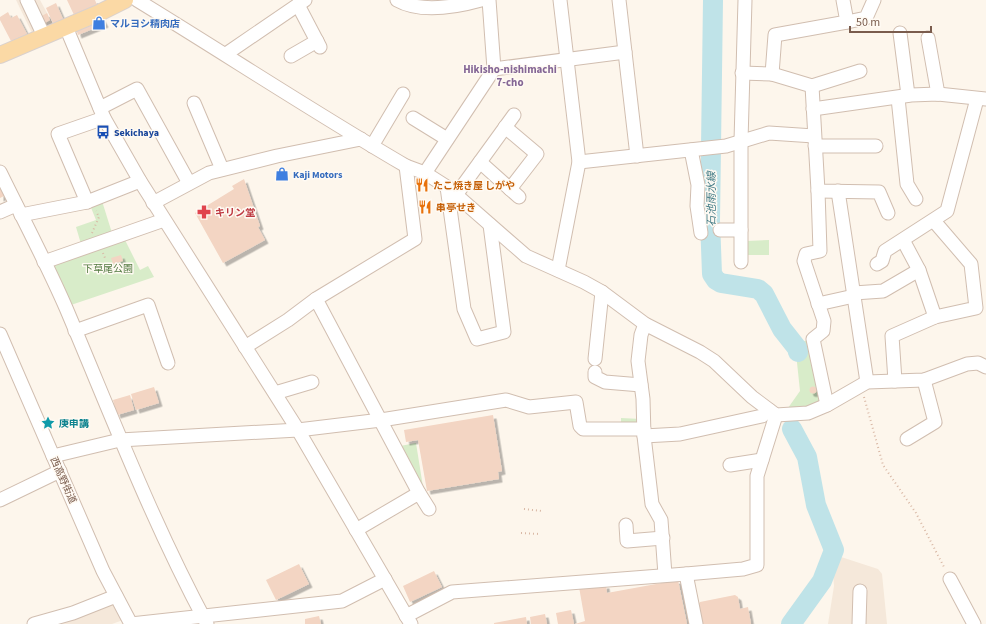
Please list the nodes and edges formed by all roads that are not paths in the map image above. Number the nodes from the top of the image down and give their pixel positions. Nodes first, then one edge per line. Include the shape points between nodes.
1 (27, 0) edge
2 (125, 0) edge
3 (137, 0) edge
4 (397, 0) edge
5 (480, 0) edge
6 (489, 0) edge
7 (560, 0) edge
8 (619, 0) edge
9 (745, 0) edge
10 (843, 0) edge
11 (874, 0) edge
12 (295, 3) edge
13 (847, 22) junction
14 (66, 27) junction
15 (900, 32) dead end
16 (44, 36) junction
17 (928, 38) dead end
18 (625, 52) junction
19 (226, 54) junction
20 (0, 55) edge
21 (291, 56) dead end
22 (567, 60) junction
23 (494, 69) junction
24 (860, 71) dead end
25 (742, 73) junction
26 (772, 74) junction
27 (812, 86) junction
28 (403, 94) dead end
29 (938, 94) junction
30 (903, 96) junction
31 (981, 99) edge
32 (194, 103) dead end
33 (813, 108) junction
34 (102, 113) junction
35 (514, 115) dead end
36 (413, 118) dead end
37 (505, 127) junction
38 (447, 139) junction
39 (741, 141) junction
40 (815, 141) junction
41 (367, 143) junction
42 (876, 146) dead end
43 (692, 150) junction
44 (637, 156) junction
45 (480, 162) junction
46 (579, 162) junction
47 (406, 166) junction
48 (222, 169) junction
49 (0, 172) edge
50 (424, 173) junction
51 (140, 182) junction
52 (189, 183) junction
53 (452, 191) junction
54 (818, 191) junction
55 (838, 191) junction
56 (916, 199) dead end
57 (91, 200) junction
58 (153, 203) junction
59 (19, 210) junction
60 (0, 212) edge
61 (888, 212) dead end
62 (164, 220) junction
63 (934, 221) junction
64 (490, 225) junction
65 (720, 230) dead end
66 (741, 230) junction
67 (701, 233) dead end
68 (903, 240) junction
69 (44, 262) junction
70 (741, 262) dead end
71 (877, 264) dead end
72 (558, 270) junction
73 (920, 270) junction
74 (602, 292) junction
75 (854, 294) junction
76 (316, 299) junction
77 (818, 304) junction
78 (935, 316) junction
79 (645, 324) junction
80 (75, 331) junction
81 (0, 334) edge
82 (245, 347) junction
83 (595, 359) dead end
84 (168, 362) dead end
85 (986, 367) edge
86 (595, 372) dead end
87 (924, 380) junction
88 (895, 381) junction
89 (312, 382) dead end
90 (864, 383) junction
91 (641, 385) junction
92 (274, 393) junction
93 (827, 405) junction
94 (773, 412) junction
95 (381, 420) junction
96 (298, 430) junction
97 (644, 432) junction
98 (907, 439) dead end
99 (120, 440) junction
100 (53, 456) junction
101 (762, 460) junction
102 (730, 465) dead end
103 (60, 471) junction
104 (419, 493) junction
105 (0, 500) edge
106 (429, 509) dead end
107 (626, 525) dead end
108 (356, 530) junction
109 (662, 538) junction
110 (686, 574) junction
111 (665, 575) junction
112 (385, 579) junction
113 (950, 579) road end
114 (860, 591) dead end
115 (116, 596) junction
116 (204, 620) edge
117 (409, 620) edge
118 (34, 624) edge
119 (131, 624) edge
120 (696, 624) edge
121 (859, 624) edge
122 (974, 624) edge

1 - 16 street
2 - 14 main road
3 - 19 street
4 - 5 street via 411,6 454,7
6 - 23 street
7 - 22 street
8 - 18 street
9 - 25 street
10 - 13 street
11 - 13 street via 866,18
12 - 19 street
12 - 21 street via 319,44
13 - 26 street via 775,35
14 - 16 main road
14 - 34 street
15 - 30 street
16 - 20 main road
17 - 29 street
18 - 22 street
18 - 44 street
19 - 41 street via 303,105
22 - 23 street
22 - 46 street
23 - 38 street
24 - 27 street
25 - 26 street
25 - 39 street
26 - 27 street
27 - 33 street
28 - 41 street
29 - 30 street
29 - 31 street
30 - 33 street
30 - 56 street via 907,184
31 - 63 street via 947,211
32 - 48 street
33 - 40 street
34 - 51 street
34 - 52 street via 137,89
34 - 57 street via 58,134
35 - 37 street
36 - 38 street
37 - 45 street
37 - 45 street via 537,154 514,193
38 - 50 street
39 - 40 street via 769,133
39 - 43 street via 726,146
39 - 66 street
40 - 42 street
40 - 54 street
41 - 47 street
41 - 48 street via 278,156
43 - 44 street
43 - 67 street via 698,185 697,206
44 - 46 street
45 - 53 street
46 - 72 street
47 - 50 street
47 - 76 street via 415,239
48 - 52 street
49 - 59 street
50 - 53 street
51 - 57 street
51 - 58 street
52 - 58 street
53 - 64 street
53 - 64 street via 464,309 477,339 504,332
54 - 55 street
54 - 77 street via 820,251 806,254 804,261
55 - 61 street via 879,192
55 - 75 street
57 - 59 street
58 - 62 street
59 - 60 street
59 - 69 street
62 - 69 street
62 - 82 street
63 - 68 street
63 - 78 street via 971,264 976,308
64 - 72 street via 526,256
65 - 66 street
66 - 70 street
68 - 71 street via 885,251 882,261
68 - 73 street
69 - 80 street
72 - 74 street
73 - 75 street via 883,291
73 - 78 street
74 - 79 street
74 - 83 street
75 - 77 street
75 - 90 street
76 - 82 street
76 - 95 street
77 - 93 street via 824,321 823,331 813,338
78 - 88 street via 892,336
79 - 91 street via 638,361
79 - 94 street via 714,361 752,397
80 - 84 street via 148,305
80 - 99 street
81 - 100 street, 西高野街道
82 - 92 street
85 - 87 street via 978,363 967,364
86 - 91 street via 595,377 605,382
87 - 88 street
87 - 98 street via 935,422
88 - 90 street
89 - 92 street
90 - 93 street
91 - 97 street
92 - 96 street
93 - 94 street via 808,413
94 - 97 street via 680,434
94 - 101 street
95 - 96 street
95 - 97 street via 506,400 529,407 571,401 576,402 580,426 583,429
95 - 104 street
96 - 99 street
96 - 108 street
97 - 109 street via 652,504 661,520
99 - 100 street
99 - 116 street via 159,529
100 - 103 street, 西高野街道
101 - 102 street
101 - 110 street via 757,476 757,565
103 - 105 street
103 - 115 street, 西高野街道
104 - 106 street
104 - 108 street
107 - 109 street via 627,541
108 - 112 street
109 - 111 street
110 - 111 street
110 - 120 street
111 - 117 street via 451,589
112 - 116 street via 342,601
112 - 117 street
113 - 122 street
114 - 121 street
115 - 118 street via 73,613
115 - 119 street, 西高野街道
116 - 119 street

